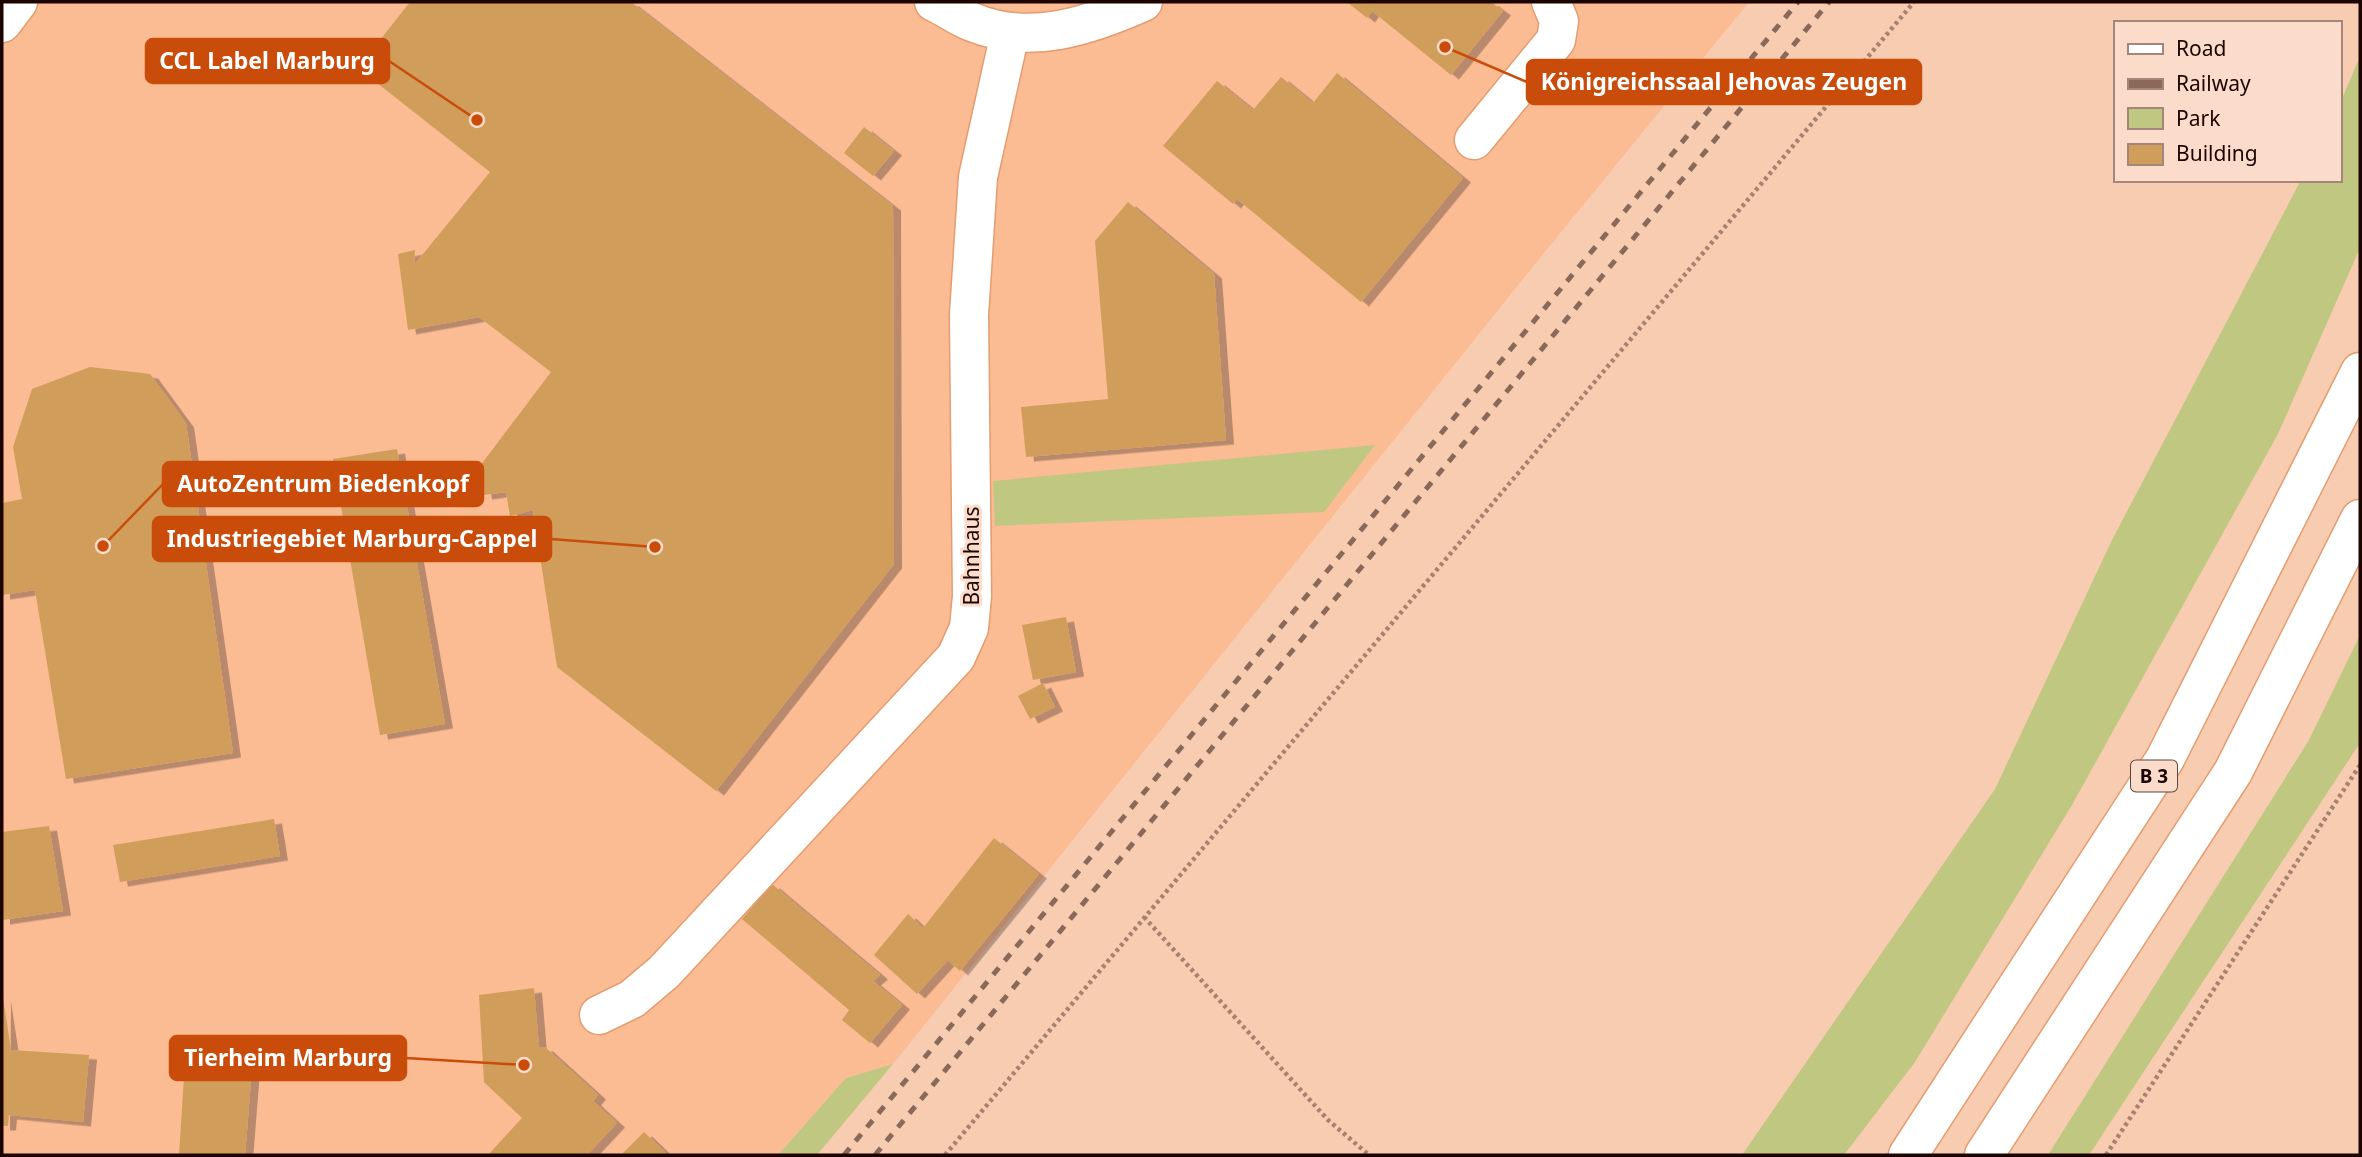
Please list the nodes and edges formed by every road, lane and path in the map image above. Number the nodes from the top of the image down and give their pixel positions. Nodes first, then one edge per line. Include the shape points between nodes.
1 (18, 2) edge
2 (934, 2) edge
3 (1143, 2) edge
4 (1551, 2) edge
5 (1914, 2) edge
6 (2, 23) edge
7 (1010, 33) junction
8 (1474, 139) dead end
9 (2360, 372) edge
10 (2360, 519) edge
11 (2360, 765) edge
12 (1144, 917) junction
13 (599, 1015) dead end
14 (945, 1155) edge
15 (1369, 1155) edge
16 (1908, 1155) edge
17 (1984, 1155) edge
18 (2106, 1155) edge

1 - 6 main road
2 - 7 main road via 973,22
3 - 7 main road via 1077,28
4 - 8 main road via 1559,21 1556,40
5 - 12 path
7 - 13 main road, Bahnhaus via 985,139 976,205 970,315 970,628 956,657 664,972 632,999
9 - 16 main road, B 3 via 2165,759
10 - 17 main road via 2233,772
11 - 18 path
12 - 14 path
12 - 15 path via 1328,1120

